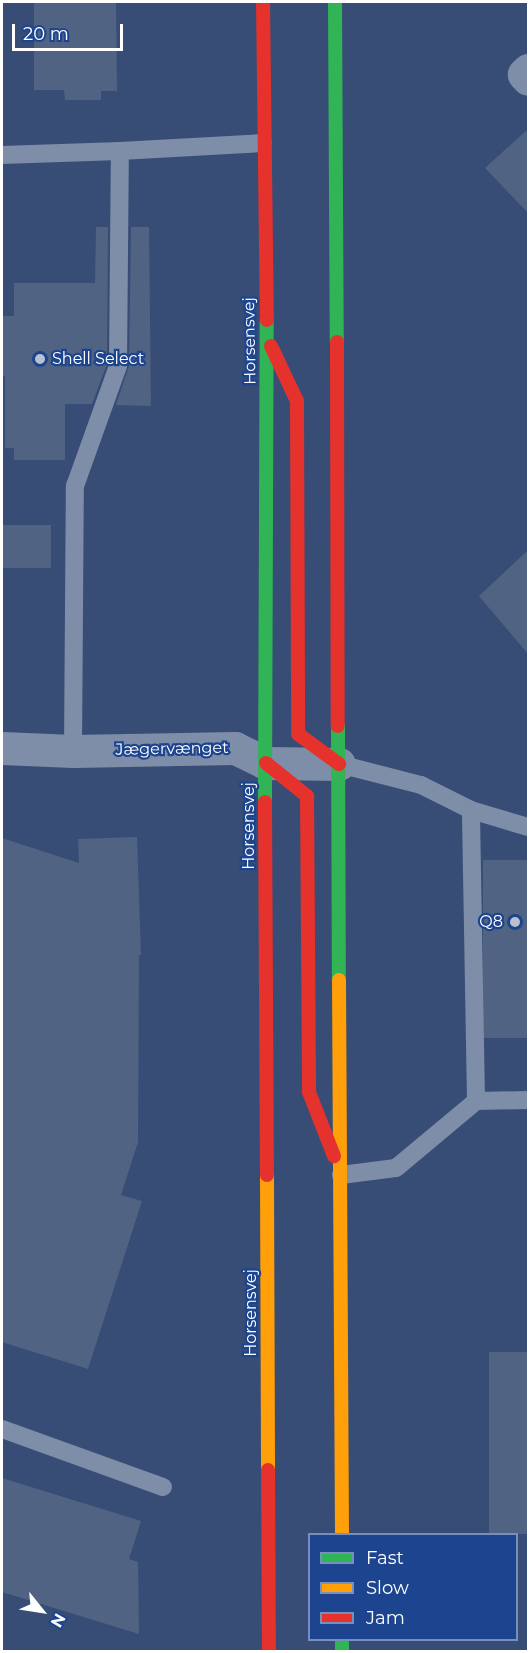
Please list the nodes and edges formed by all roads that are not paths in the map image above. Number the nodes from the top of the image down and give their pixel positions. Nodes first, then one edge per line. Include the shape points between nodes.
1 (263, 2) edge
2 (335, 2) edge
3 (528, 70) edge
4 (528, 79) edge
5 (263, 143) junction
6 (120, 151) junction
7 (2, 155) edge
8 (267, 339) junction
9 (2, 748) edge
10 (73, 751) junction
11 (266, 763) junction
12 (339, 764) junction
13 (471, 810) junction
14 (528, 827) edge
15 (528, 1100) edge
16 (476, 1101) junction
17 (341, 1174) junction
18 (2, 1429) edge
19 (163, 1487) dead end
20 (342, 1533) edge
21 (269, 1652) edge

1 - 5 main road, Horsensvej
2 - 12 main road
3 - 4 street via 524,74
5 - 6 lane
5 - 8 main road, Horsensvej
6 - 7 lane
6 - 10 lane via 118,366 75,486
8 - 11 main road, Horsensvej
8 - 12 main road via 297,401 298,734
9 - 10 street, Jægervænget
10 - 11 street, Jægervænget via 235,748
11 - 12 street, Jægervænget
11 - 17 main road via 307,796 309,1092
11 - 21 main road, Horsensvej
12 - 13 lane via 420,785
12 - 17 main road
13 - 14 lane
13 - 16 lane
15 - 16 lane
16 - 17 lane via 396,1168
17 - 20 main road
18 - 19 lane

